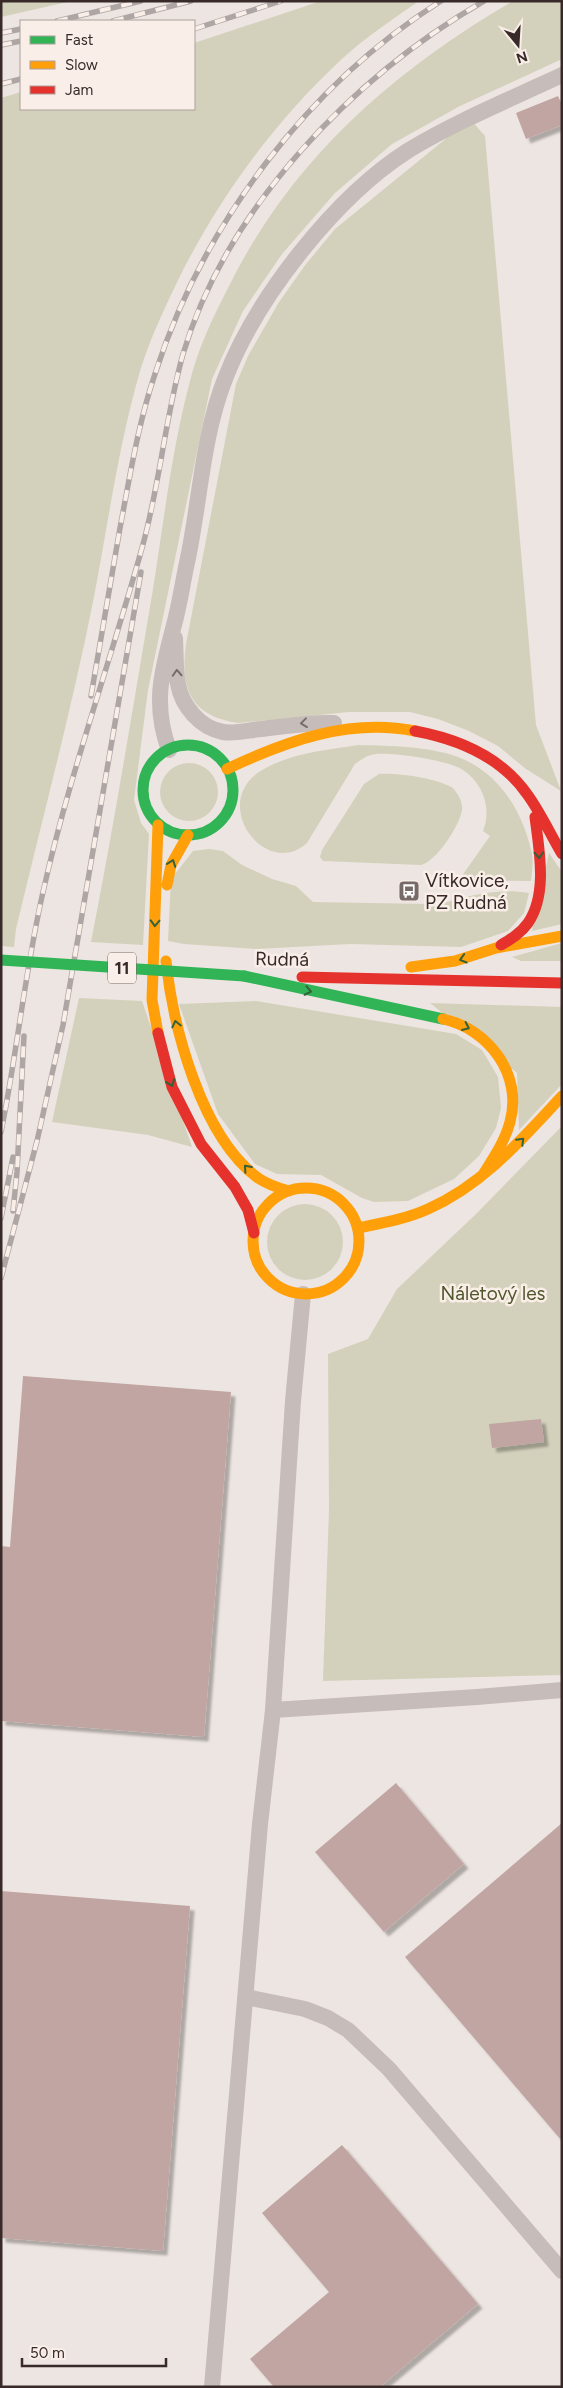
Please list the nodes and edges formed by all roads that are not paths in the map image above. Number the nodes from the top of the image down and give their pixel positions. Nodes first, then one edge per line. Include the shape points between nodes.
1 (562, 74) edge
2 (174, 623) junction
3 (370, 727) junction
4 (168, 750) junction
5 (227, 769) junction
6 (534, 806) junction
7 (158, 825) junction
8 (188, 835) junction
9 (562, 854) edge
10 (562, 936) edge
11 (496, 948) junction
12 (1, 960) edge
13 (244, 976) junction
14 (329, 978) junction
15 (562, 983) edge
16 (562, 1096) edge
17 (484, 1173) junction
18 (289, 1191) junction
19 (358, 1228) junction
20 (254, 1233) junction
21 (304, 1294) junction
22 (562, 1690) edge
23 (273, 1710) junction
24 (246, 1997) junction
25 (562, 2271) edge
26 (212, 2387) edge

1 - 2 street via 407,151 326,221 270,294 224,380 210,435
3 -> 2 street via 312,722 231,732 206,725 191,712 180,693
2 - 4 street via 159,687 161,723
3 - 5 main road via 297,741
3 - 6 main road via 428,735 471,748 515,779
4 - 5 main road via 195,746 208,750
4 - 7 main road via 158,756 144,778 142,791 144,803
5 - 8 main road via 232,798 225,816 209,830
6 - 9 main road
6 -> 11 main road via 539,865 536,902 524,928
7 - 8 main road via 177,834
7 -> 20 main road via 152,1000 161,1048 172,1087 201,1144 235,1187 248,1210
18 -> 8 main road via 271,1186 252,1174 228,1144 208,1112 180,1042 166,965 165,911 170,868
10 - 11 main road
11 -> 14 main road via 455,961
12 - 13 main road, Rudná / 11, bridge
13 - 14 main road, Rudná / 11
13 -> 17 main road via 464,1025 489,1042 501,1058 513,1101 509,1126
14 - 15 main road, Rudná / 11
17 -> 16 main road via 504,1158
17 - 19 main road via 451,1198 427,1210
18 - 19 main road via 311,1188 332,1194 349,1209
18 - 20 main road via 266,1207
19 - 21 main road via 360,1246 350,1272 330,1289
20 - 21 main road via 254,1249 263,1271 280,1287
21 - 23 street via 293,1401
22 - 23 street
23 - 24 street
24 - 25 street via 306,2009 348,2030 389,2069
24 - 26 street

